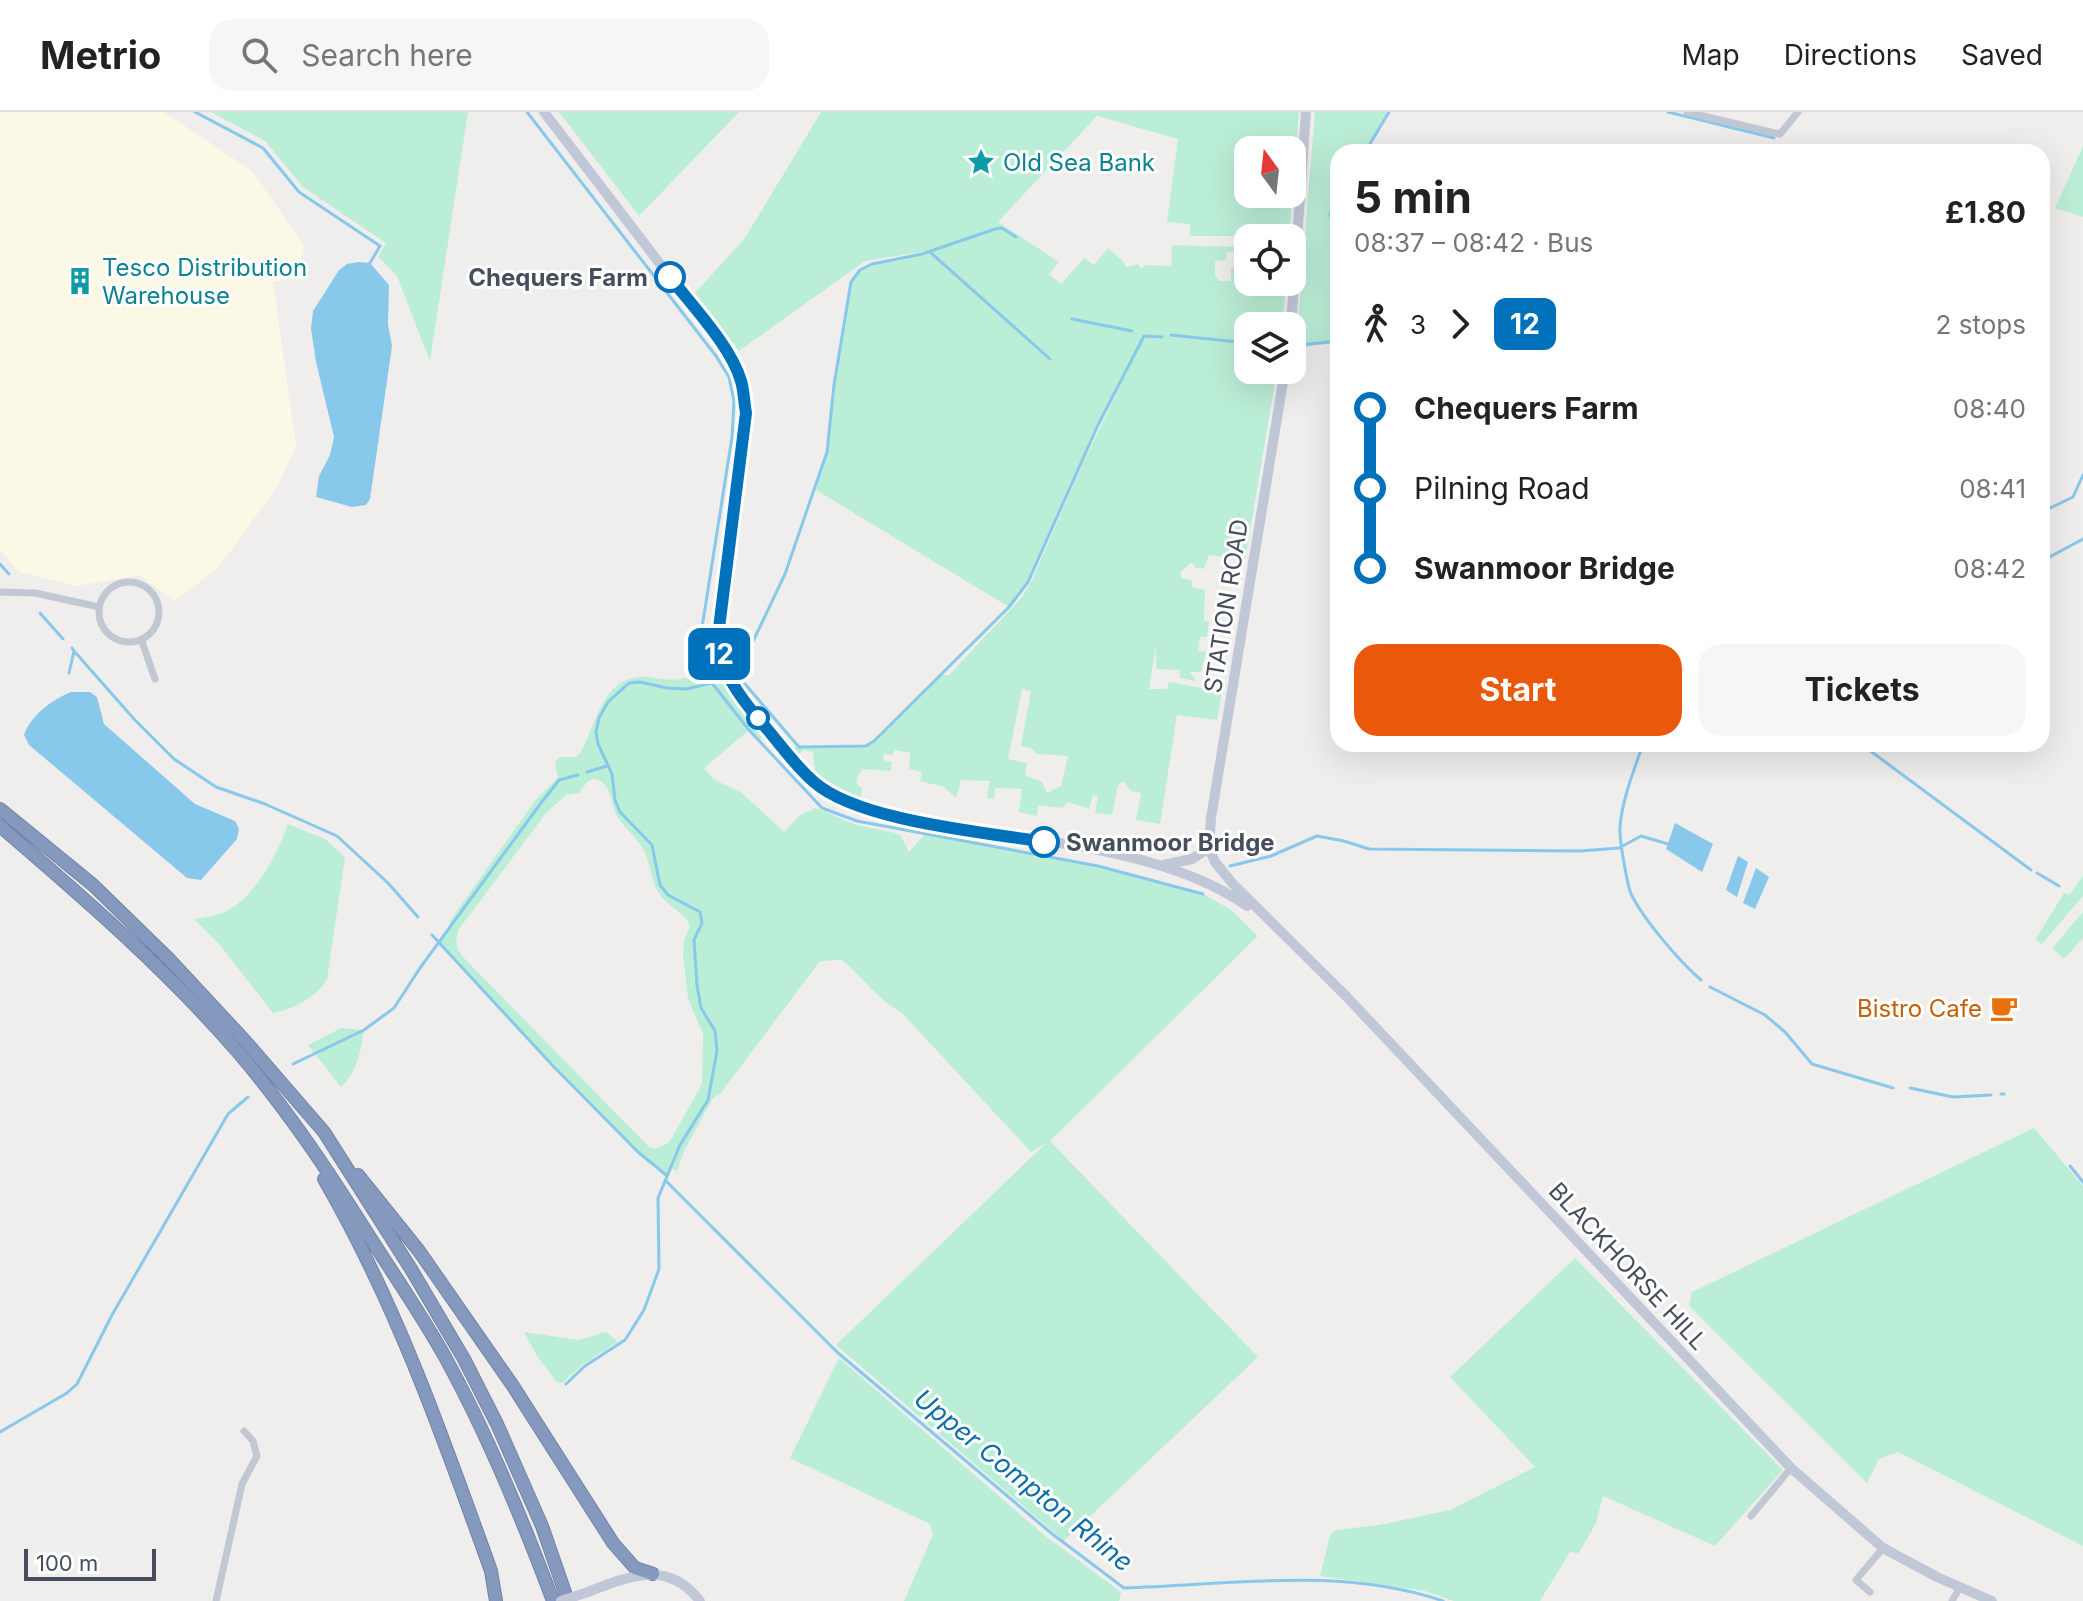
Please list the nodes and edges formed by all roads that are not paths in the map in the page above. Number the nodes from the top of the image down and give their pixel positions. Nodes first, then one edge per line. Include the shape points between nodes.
1 (544, 112) edge
2 (1306, 112) edge
3 (1687, 112) edge
4 (1798, 112) edge
5 (1292, 312) edge
6 (1283, 384) edge
7 (0, 592) edge
8 (99, 607) junction
9 (141, 639) junction
10 (155, 679) dead end
11 (0, 809) edge
12 (0, 826) edge
13 (1209, 848) junction
14 (1162, 865) junction
15 (1264, 918) junction
16 (282, 1106) junction
17 (324, 1132) junction
18 (244, 1431) dead end
19 (1791, 1468) junction
20 (1758, 1507) junction
21 (1767, 1515) dead end
22 (1751, 1516) dead end
23 (1883, 1548) junction
24 (653, 1574) junction
25 (1960, 1587) junction
26 (1870, 1592) dead end
27 (216, 1601) edge
28 (496, 1601) edge
29 (553, 1601) edge
30 (561, 1601) edge
31 (568, 1601) edge
32 (700, 1601) edge
33 (1952, 1601) edge
34 (1992, 1601) edge

1 - 14 main road via 725,349 741,379 746,413 718,636 725,669 747,705 813,782 838,799 921,821
2 - 5 main road
3 - 4 street via 1776,134
6 - 13 main road, STATION ROAD
7 - 8 street via 35,593
8 - 9 street via 107,633 123,641
8 - 9 street via 107,590 116,585 134,582 149,590 158,616
9 - 10 street
11 - 17 highway via 93,885 169,959
12 - 16 highway via 159,969
13 - 14 main road via 1192,859
13 - 15 main road
14 - 15 main road via 1227,892
15 - 19 main road, BLACKHORSE HILL via 1345,995
16 - 28 highway via 383,1290 425,1386 491,1571
16 - 29 highway via 447,1361 516,1505
17 - 24 highway via 419,1251 613,1543 635,1568
17 - 31 highway via 464,1359 542,1526
18 - 27 street via 257,1456 242,1484
19 - 20 street
19 - 23 main road, BLACKHORSE HILL
20 - 21 street
20 - 22 street
23 - 25 main road, BLACKHORSE HILL
23 - 26 street via 1856,1580
24 - 30 main road, bridge via 636,1574
24 - 32 main road via 680,1582
25 - 33 street
25 - 34 main road, BLACKHORSE HILL

